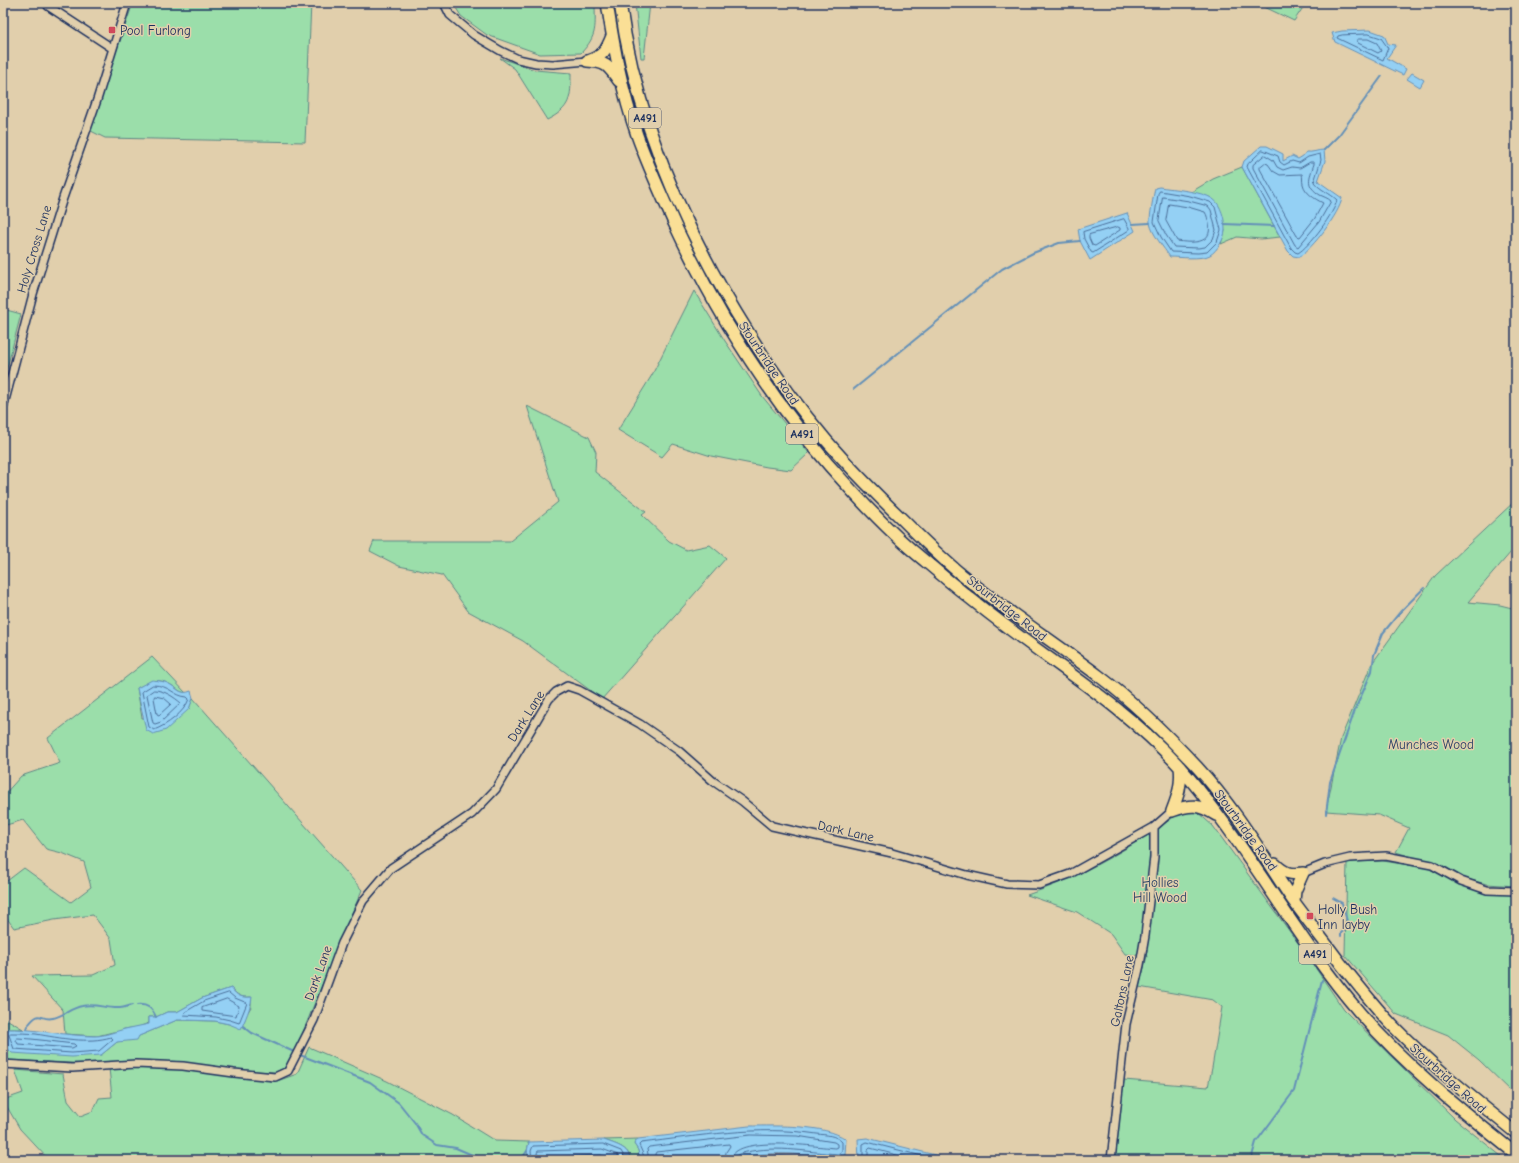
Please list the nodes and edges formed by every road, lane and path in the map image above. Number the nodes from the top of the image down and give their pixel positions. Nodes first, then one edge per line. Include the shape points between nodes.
1 (47, 3) edge
2 (127, 3) edge
3 (444, 3) edge
4 (607, 3) edge
5 (620, 3) edge
6 (612, 36) junction
7 (112, 48) junction
8 (587, 61) junction
9 (623, 86) junction
10 (3, 408) edge
11 (1180, 767) junction
12 (1172, 811) junction
13 (1222, 819) junction
14 (1154, 827) junction
15 (1265, 856) junction
16 (1303, 873) junction
17 (1516, 891) edge
18 (1294, 901) junction
19 (3, 1064) edge
20 (1516, 1134) edge
21 (1516, 1154) edge
22 (1111, 1160) edge

1 - 7 street
2 - 7 street, Holy Cross Lane
3 - 8 street via 450,15 474,34 501,52 518,59 553,64
4 - 6 highway, Stourbridge Road / A491
5 - 15 highway, Stourbridge Road / A491 via 634,80 672,187 703,254 728,299 788,392 825,439 871,490 959,572 1023,622 1102,678 1150,719 1218,790
6 - 8 highway via 607,49 596,58
6 - 9 highway, Stourbridge Road / A491
7 - 10 street, Holy Cross Lane via 33,294
8 - 9 highway via 604,63 610,67
9 - 11 highway, Stourbridge Road / A491 via 637,135 689,254 728,327 774,397 813,448 874,514 922,559 1006,627 1125,715
11 - 12 highway via 1179,793
11 - 13 highway, Stourbridge Road / A491
12 - 13 highway via 1185,806 1196,806 1209,810
12 - 14 street, Dark Lane
13 - 21 highway, Stourbridge Road / A491 via 1308,945 1358,1011 1447,1099
14 - 19 street, Dark Lane via 1070,874 1039,885 1007,884 966,875 892,853 772,826 679,751 640,724 580,690 567,686 549,699 496,789 472,814 391,868 363,901 342,943 314,1020 288,1071 275,1077 183,1066 136,1064 72,1068
14 - 22 street, Galtons Lane via 1154,857 1145,936 1126,1024
15 - 16 highway via 1284,873
15 - 18 highway, Stourbridge Road / A491
16 - 17 street via 1350,858 1386,856 1432,864 1461,881 1487,890
16 - 18 highway via 1295,891
18 - 20 highway, Stourbridge Road / A491 via 1343,967 1394,1028 1452,1082

